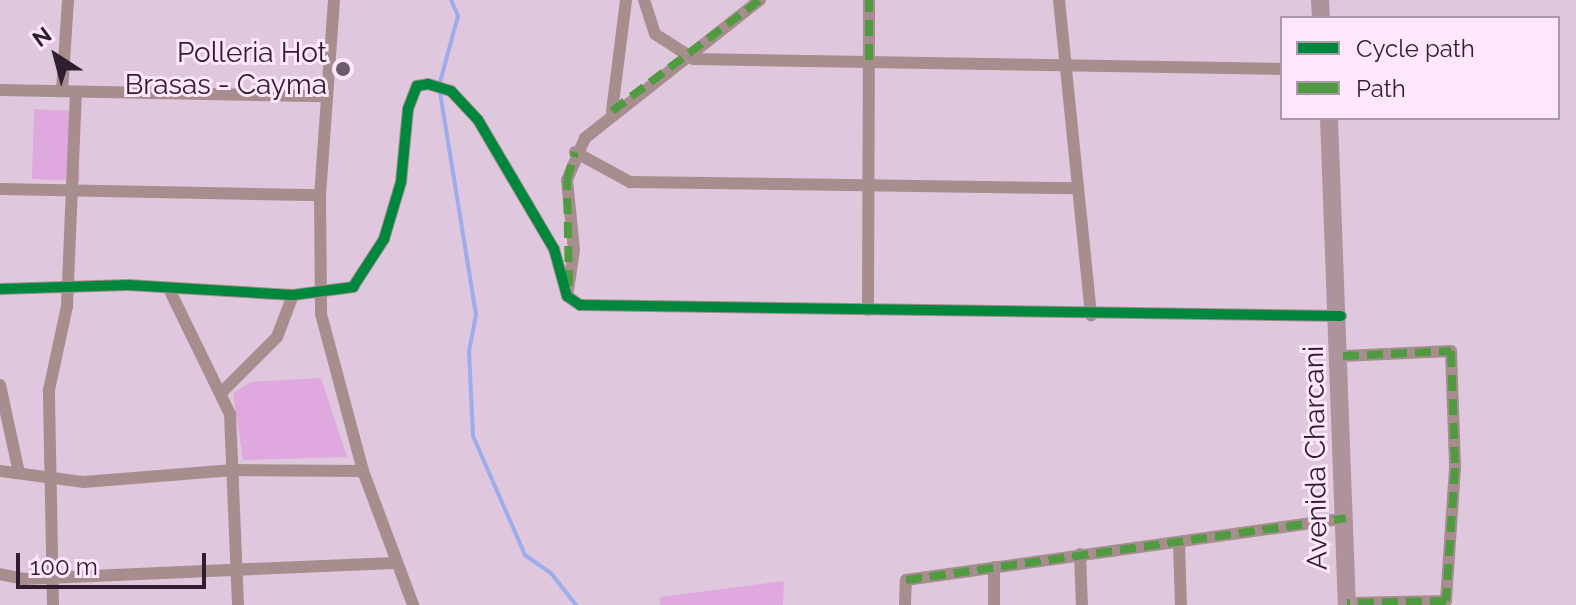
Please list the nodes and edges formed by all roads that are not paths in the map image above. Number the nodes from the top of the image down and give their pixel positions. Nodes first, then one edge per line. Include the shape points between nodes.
1 (68, 0) edge
2 (323, 0) edge
3 (334, 0) edge
4 (626, 0) edge
5 (644, 0) edge
6 (760, 0) edge
7 (869, 0) edge
8 (1059, 0) edge
9 (683, 56) junction
10 (869, 60) junction
11 (1064, 65) junction
12 (1280, 69) edge
13 (0, 90) edge
14 (62, 91) junction
15 (76, 92) junction
16 (327, 96) junction
17 (612, 111) junction
18 (1329, 120) edge
19 (575, 152) junction
20 (869, 185) junction
21 (1076, 188) junction
22 (0, 189) edge
23 (71, 190) junction
24 (320, 195) junction
25 (0, 289) edge
26 (67, 291) junction
27 (171, 293) junction
28 (319, 293) junction
29 (293, 295) junction
30 (567, 296) junction
31 (868, 310) junction
32 (1091, 315) junction
33 (1341, 316) junction
34 (1343, 356) junction
35 (0, 385) edge
36 (223, 391) junction
37 (234, 470) junction
38 (0, 471) edge
39 (363, 471) junction
40 (19, 473) junction
41 (53, 476) junction
42 (1346, 518) junction
43 (1179, 543) junction
44 (1080, 554) junction
45 (393, 563) junction
46 (237, 567) junction
47 (994, 567) junction
48 (0, 574) edge
49 (52, 577) junction
50 (1347, 604) edge
51 (53, 605) edge
52 (238, 605) edge
53 (414, 605) edge
54 (905, 605) edge
55 (994, 605) edge
56 (1082, 605) edge
57 (1181, 605) edge

1 - 14 street
2 - 3 street
3 - 16 street
4 - 17 street
5 - 9 street via 655,34
6 - 9 street
7 - 10 street
8 - 11 street
9 - 10 street
9 - 17 street
10 - 11 street
10 - 20 street
11 - 12 street
11 - 21 street
13 - 14 street
14 - 15 street
15 - 16 street
15 - 23 street
16 - 24 street
17 - 19 street
18 - 33 main road, Avenida Charcani
19 - 20 street via 630,182
19 - 30 street via 567,180 574,250
20 - 21 street
20 - 31 street
21 - 32 street
22 - 23 street
23 - 24 street
23 - 26 street
24 - 28 street
25 - 26 street
26 - 27 street via 128,285
26 - 41 street via 49,390
27 - 29 street
27 - 36 street
28 - 29 street
28 - 30 street via 353,287 371,265 396,205 408,109 417,86 428,84 451,91 478,120 554,249
28 - 39 street
29 - 36 street via 277,337
30 - 31 street via 580,305
31 - 32 street
32 - 33 street
33 - 34 main road, Avenida Charcani
34 - 42 main road, Avenida Charcani
34 - 50 street via 1451,351 1455,468 1446,601
35 - 40 street
36 - 37 street
37 - 39 street
37 - 41 street via 84,482
37 - 46 street
38 - 40 street
39 - 45 street
40 - 41 street
41 - 49 street
42 - 43 street
42 - 50 main road, Avenida Charcani
43 - 44 street
43 - 57 street
44 - 47 street
44 - 56 street
45 - 46 street
45 - 53 street
46 - 49 street
46 - 52 street
47 - 54 street via 906,580
47 - 55 street
48 - 49 street
49 - 51 street

